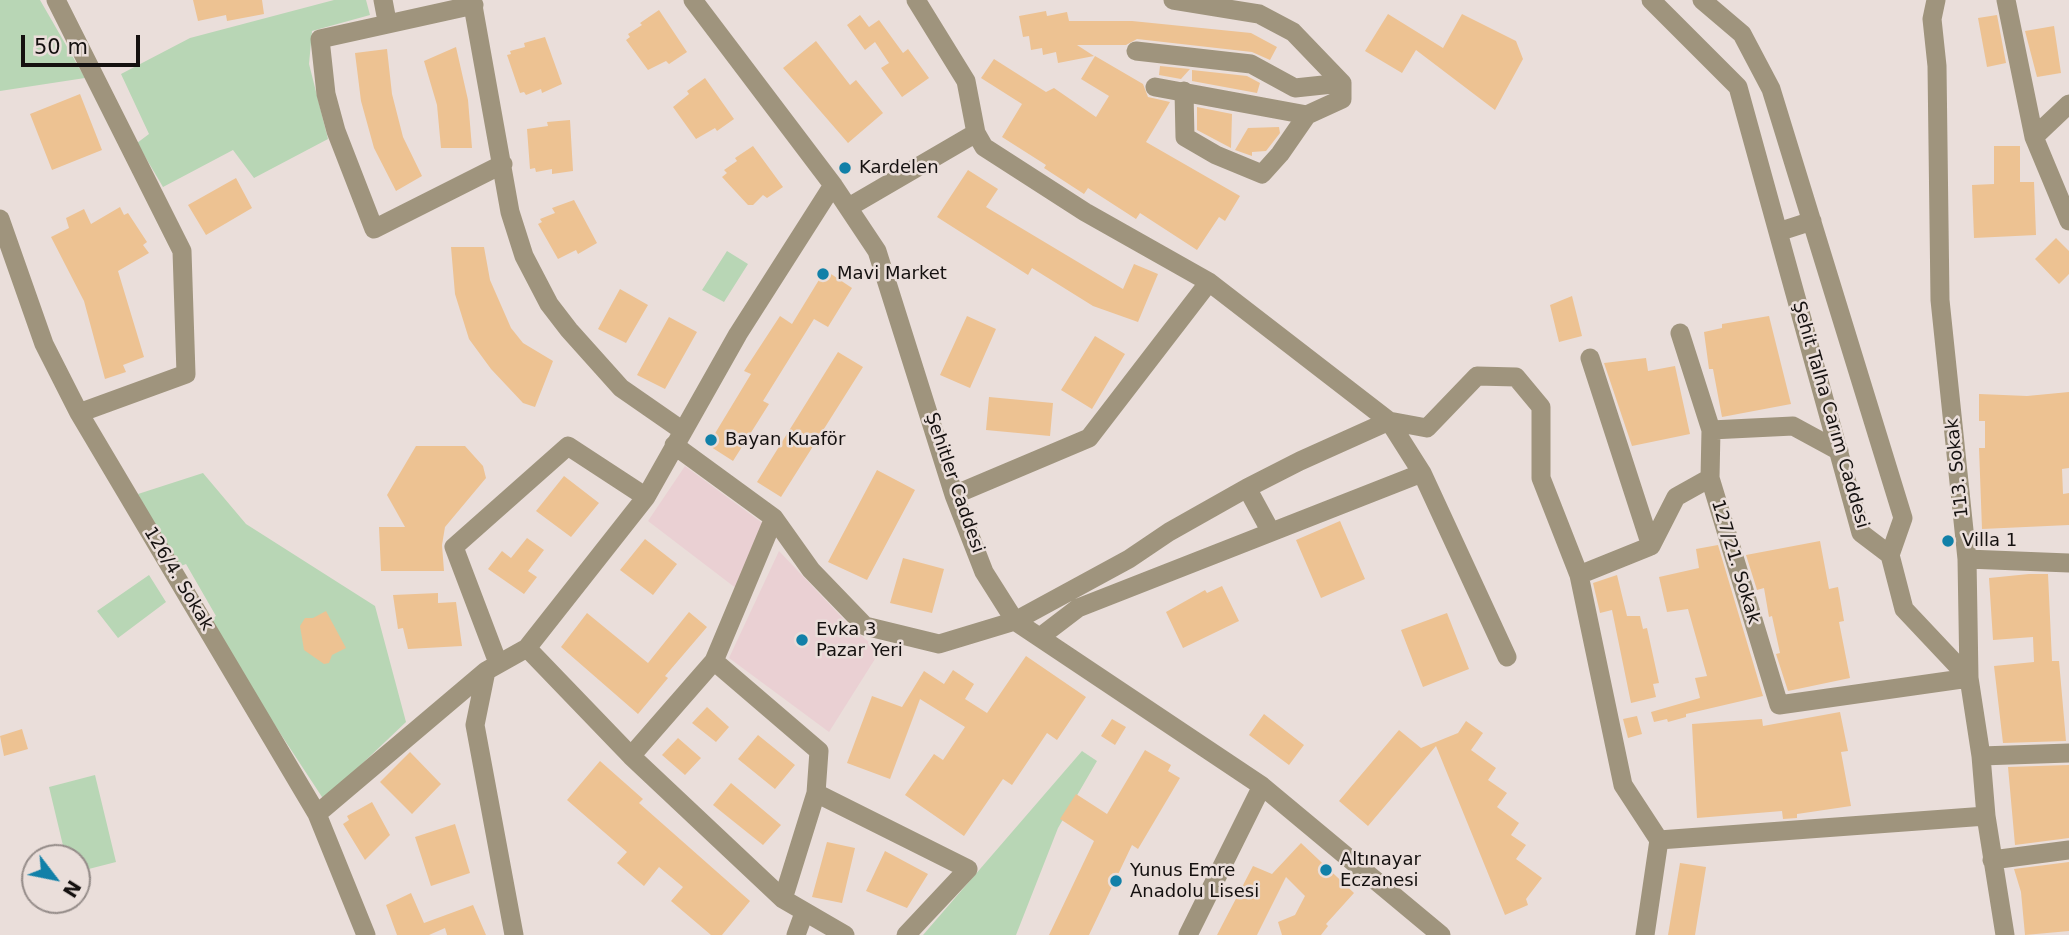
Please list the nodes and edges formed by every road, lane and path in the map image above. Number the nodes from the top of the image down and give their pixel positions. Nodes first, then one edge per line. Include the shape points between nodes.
1 (56, 0) edge
2 (383, 0) edge
3 (694, 0) edge
4 (916, 0) edge
5 (1173, 0) edge
6 (1651, 0) edge
7 (1702, 0) edge
8 (1936, 0) edge
9 (2006, 0) edge
10 (473, 2) edge
11 (387, 22) junction
12 (1136, 51) dead end
13 (1342, 83) junction
14 (1155, 88) dead end
15 (1184, 91) junction
16 (2069, 104) edge
17 (1307, 115) junction
18 (976, 133) junction
19 (2034, 137) junction
20 (502, 164) junction
21 (833, 185) junction
22 (849, 207) junction
23 (0, 219) edge
24 (1812, 221) junction
25 (2069, 221) edge
26 (1778, 232) junction
27 (1209, 282) junction
28 (1680, 333) dead end
29 (1590, 358) dead end
30 (79, 413) junction
31 (1389, 421) junction
32 (1711, 430) junction
33 (679, 438) junction
34 (1839, 451) junction
35 (1422, 473) junction
36 (1710, 478) junction
37 (1247, 488) junction
38 (954, 495) junction
39 (646, 497) junction
40 (774, 518) junction
41 (1271, 532) junction
42 (1651, 546) junction
43 (1890, 555) junction
44 (1967, 559) junction
45 (2069, 563) edge
46 (1579, 575) junction
47 (1015, 621) junction
48 (1040, 637) junction
49 (527, 648) junction
50 (1507, 657) dead end
51 (714, 661) junction
52 (492, 667) junction
53 (1969, 678) junction
54 (2069, 753) edge
55 (631, 756) junction
56 (1981, 756) junction
57 (1262, 786) junction
58 (816, 793) junction
59 (317, 814) junction
60 (1986, 816) junction
61 (1659, 840) junction
62 (2069, 850) edge
63 (1992, 860) junction
64 (783, 899) junction
65 (804, 913) junction
66 (366, 935) edge
67 (514, 935) edge
68 (796, 935) edge
69 (845, 935) edge
70 (906, 935) edge
71 (1188, 935) edge
72 (1441, 935) edge
73 (1645, 935) edge
74 (2005, 935) edge

1 - 30 street via 182,251 186,374
2 - 11 street
3 - 21 street, Şehitler Caddesi
4 - 18 street via 966,81
5 - 13 street via 1259,14 1293,32
6 - 26 street, Şehit Talha Carım Caddesi via 1738,87
7 - 24 street, Şehit Talha Carım Caddesi via 1742,34 1771,89
8 - 44 street, 113. Sokak via 1932,19 1937,66 1940,300
9 - 19 street
10 - 11 street
10 - 20 street
11 - 20 street via 320,39 326,94 336,131 374,229
12 - 13 street via 1251,64 1295,88
13 - 17 street via 1342,99
14 - 15 street
15 - 17 street
15 - 17 street via 1185,137 1262,174
16 - 19 street
18 - 22 street
18 - 27 street via 984,147 1085,212
19 - 25 street
20 - 33 street via 517,234 549,304 621,388
21 - 22 street, Şehitler Caddesi
21 - 33 street via 738,334
22 - 38 street, Şehitler Caddesi via 877,251
23 - 30 street, 126/4. Sokak via 44,344
24 - 26 street
24 - 43 street, Şehit Talha Carım Caddesi via 1903,518
26 - 34 street, Şehit Talha Carım Caddesi
27 - 31 street
27 - 38 street via 1089,438
28 - 32 street
29 - 42 street
30 - 59 street, 126/4. Sokak
31 - 35 street
31 - 37 street
31 - 46 street via 1427,428 1477,376 1516,377 1541,407 1541,478
32 - 34 street via 1793,426
32 - 36 street
33 - 39 street
33 - 40 street
34 - 43 street, Şehit Talha Carım Caddesi via 1861,533
35 - 41 street
35 - 50 street
36 - 42 street, 127/21. Sokak via 1676,497
36 - 53 street, 127/21. Sokak via 1779,705
37 - 41 street
37 - 47 street
38 - 47 street, Şehitler Caddesi via 984,572
39 - 49 street
39 - 52 street via 568,446 454,547
40 - 47 street via 811,570 865,626 939,644
40 - 51 street
41 - 48 street via 1078,608
42 - 46 street
43 - 53 street via 1904,609
44 - 45 street
44 - 53 street, 113. Sokak
46 - 61 street via 1623,785
47 - 48 street, Şehitler Caddesi
48 - 57 street, Şehitler Caddesi
49 - 52 street
49 - 55 street
51 - 55 street
51 - 58 street via 818,751
52 - 59 street
52 - 67 street via 475,725
53 - 56 street, 113. Sokak
54 - 56 street
55 - 64 street
56 - 60 street, 113. Sokak
57 - 71 street
57 - 72 street, Şehitler Caddesi
58 - 64 street
58 - 70 street via 968,869
59 - 66 street, 126/4. Sokak
60 - 61 street
60 - 63 street, 113. Sokak
61 - 73 street
62 - 63 street
63 - 74 street, 113. Sokak
64 - 65 street
65 - 68 street
65 - 69 street

